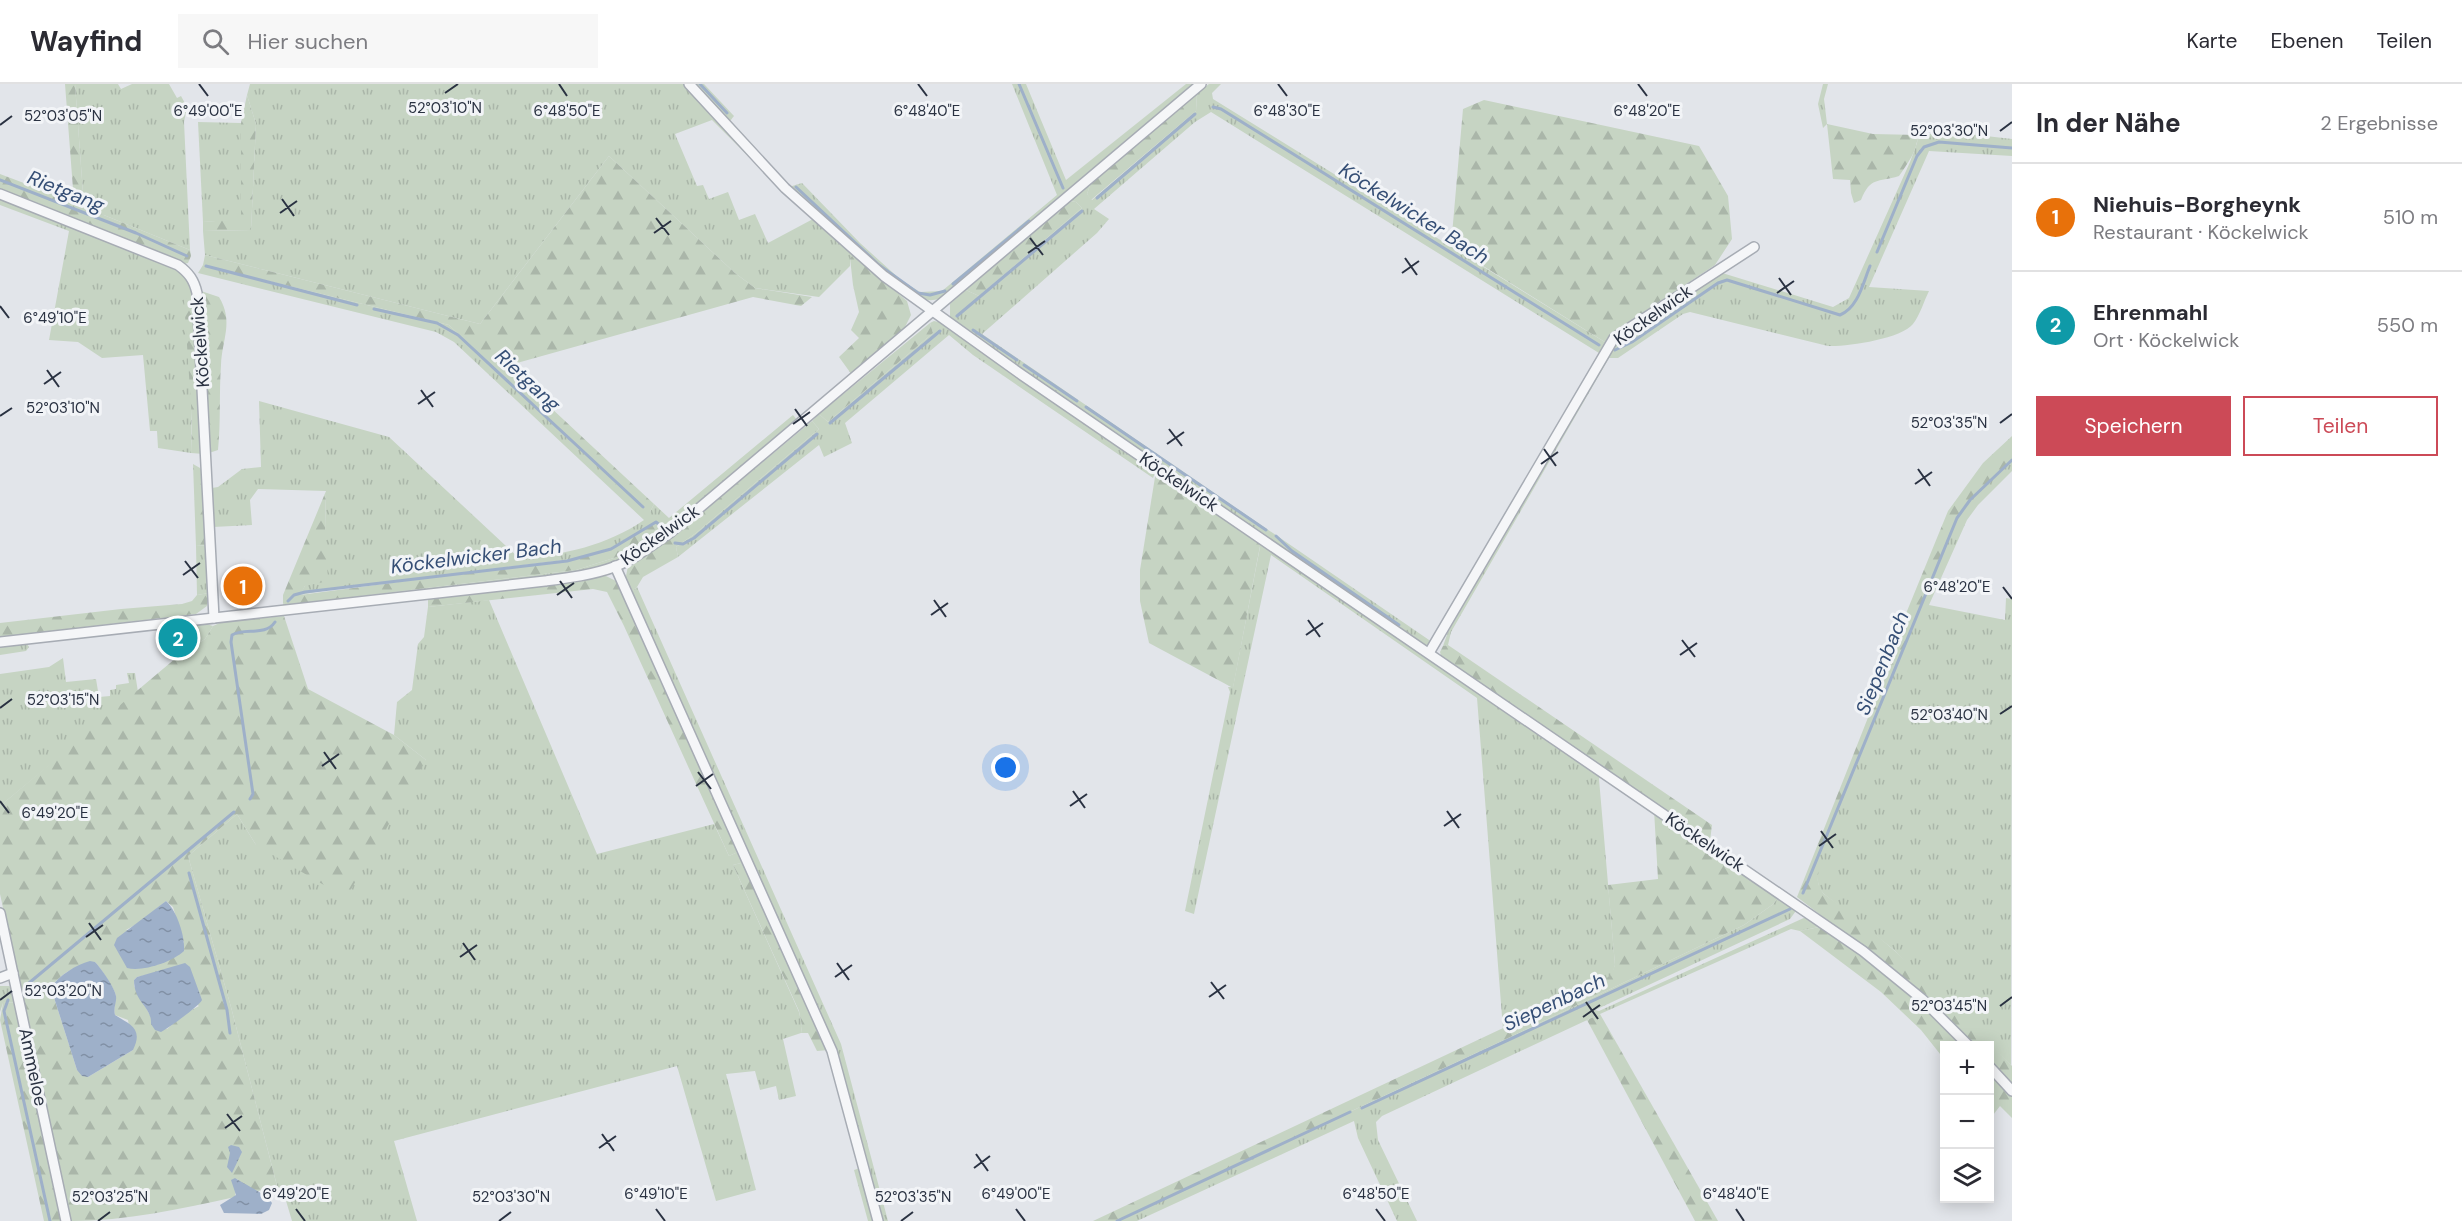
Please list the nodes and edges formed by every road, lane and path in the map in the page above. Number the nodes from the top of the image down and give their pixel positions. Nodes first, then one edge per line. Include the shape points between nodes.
1 (689, 84) edge
2 (1201, 84) edge
3 (0, 194) edge
4 (1754, 247) dead end
5 (932, 311) junction
6 (615, 566) junction
7 (214, 618) junction
8 (0, 642) edge
9 (1429, 653) junction
10 (0, 913) edge
11 (13, 973) junction
12 (0, 978) edge
13 (1964, 1041) edge
14 (1994, 1072) edge
15 (2012, 1091) edge
16 (66, 1221) edge
17 (878, 1221) edge

1 - 5 street, Köckelwick via 785,188 834,234
2 - 5 street, Köckelwick
3 - 7 street, Köckelwick via 178,265 195,284
4 - 9 street, Köckelwick via 1614,338
5 - 6 street, Köckelwick via 671,532
5 - 9 street, Köckelwick
6 - 7 street, Köckelwick via 545,581
6 - 17 street via 828,1040
7 - 8 street, Köckelwick
9 - 13 street, Köckelwick via 1863,951 1922,999
10 - 11 street, Ammeloe
11 - 12 street
11 - 16 street, Ammeloe
14 - 15 street

